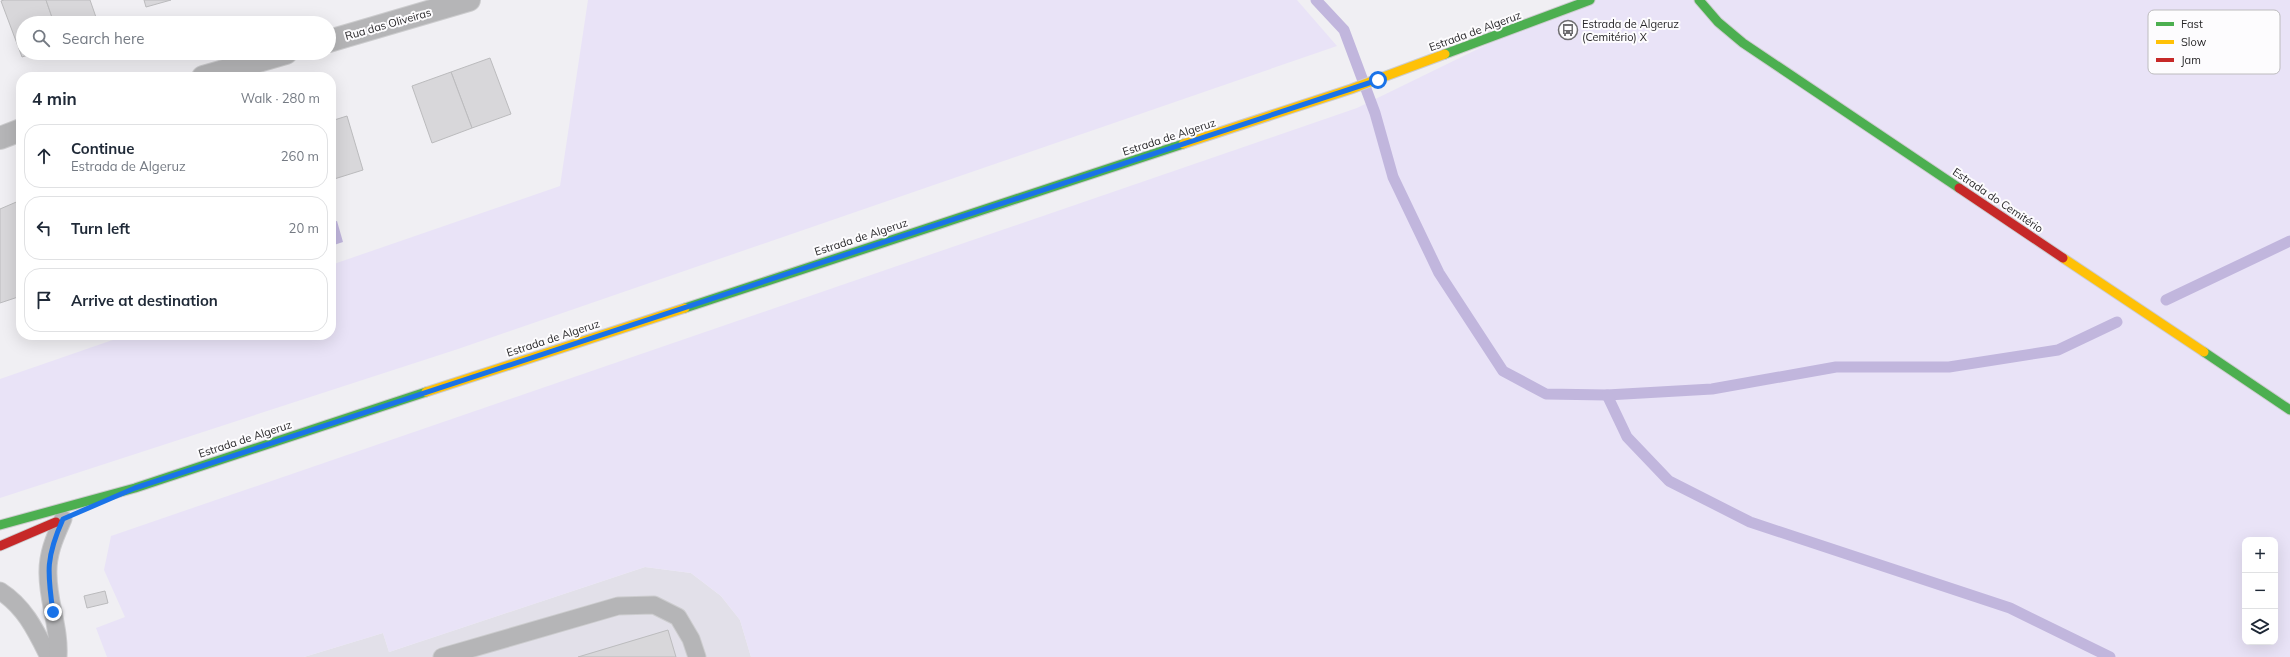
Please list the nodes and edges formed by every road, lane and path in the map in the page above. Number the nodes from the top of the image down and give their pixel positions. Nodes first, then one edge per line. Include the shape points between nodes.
1 (469, 0) edge
2 (1590, 0) edge
3 (1699, 0) edge
4 (336, 39) edge
5 (262, 60) edge
6 (220, 72) edge
7 (16, 132) edge
8 (0, 138) edge
9 (2290, 410) edge
10 (135, 488) junction
11 (63, 519) junction
12 (0, 525) edge
13 (0, 546) edge
14 (0, 591) edge
15 (49, 657) edge
16 (58, 657) edge
17 (442, 657) edge
18 (697, 657) edge

1 - 4 street, Rua das Oliveiras
2 - 10 main road, Estrada de Algeruz via 1351,90
3 - 9 main road, Estrada do Cemitério via 1718,22 1743,43
5 - 6 street
7 - 8 street
10 - 11 main road, Estrada de Algeruz
10 - 12 main road, Estrada de Algeruz
11 - 13 main road, Estrada de Algeruz
11 - 16 lane via 51,545 48,575 57,631
14 - 15 lane via 31,620
17 - 18 lane via 618,606 654,605 678,617 691,639

